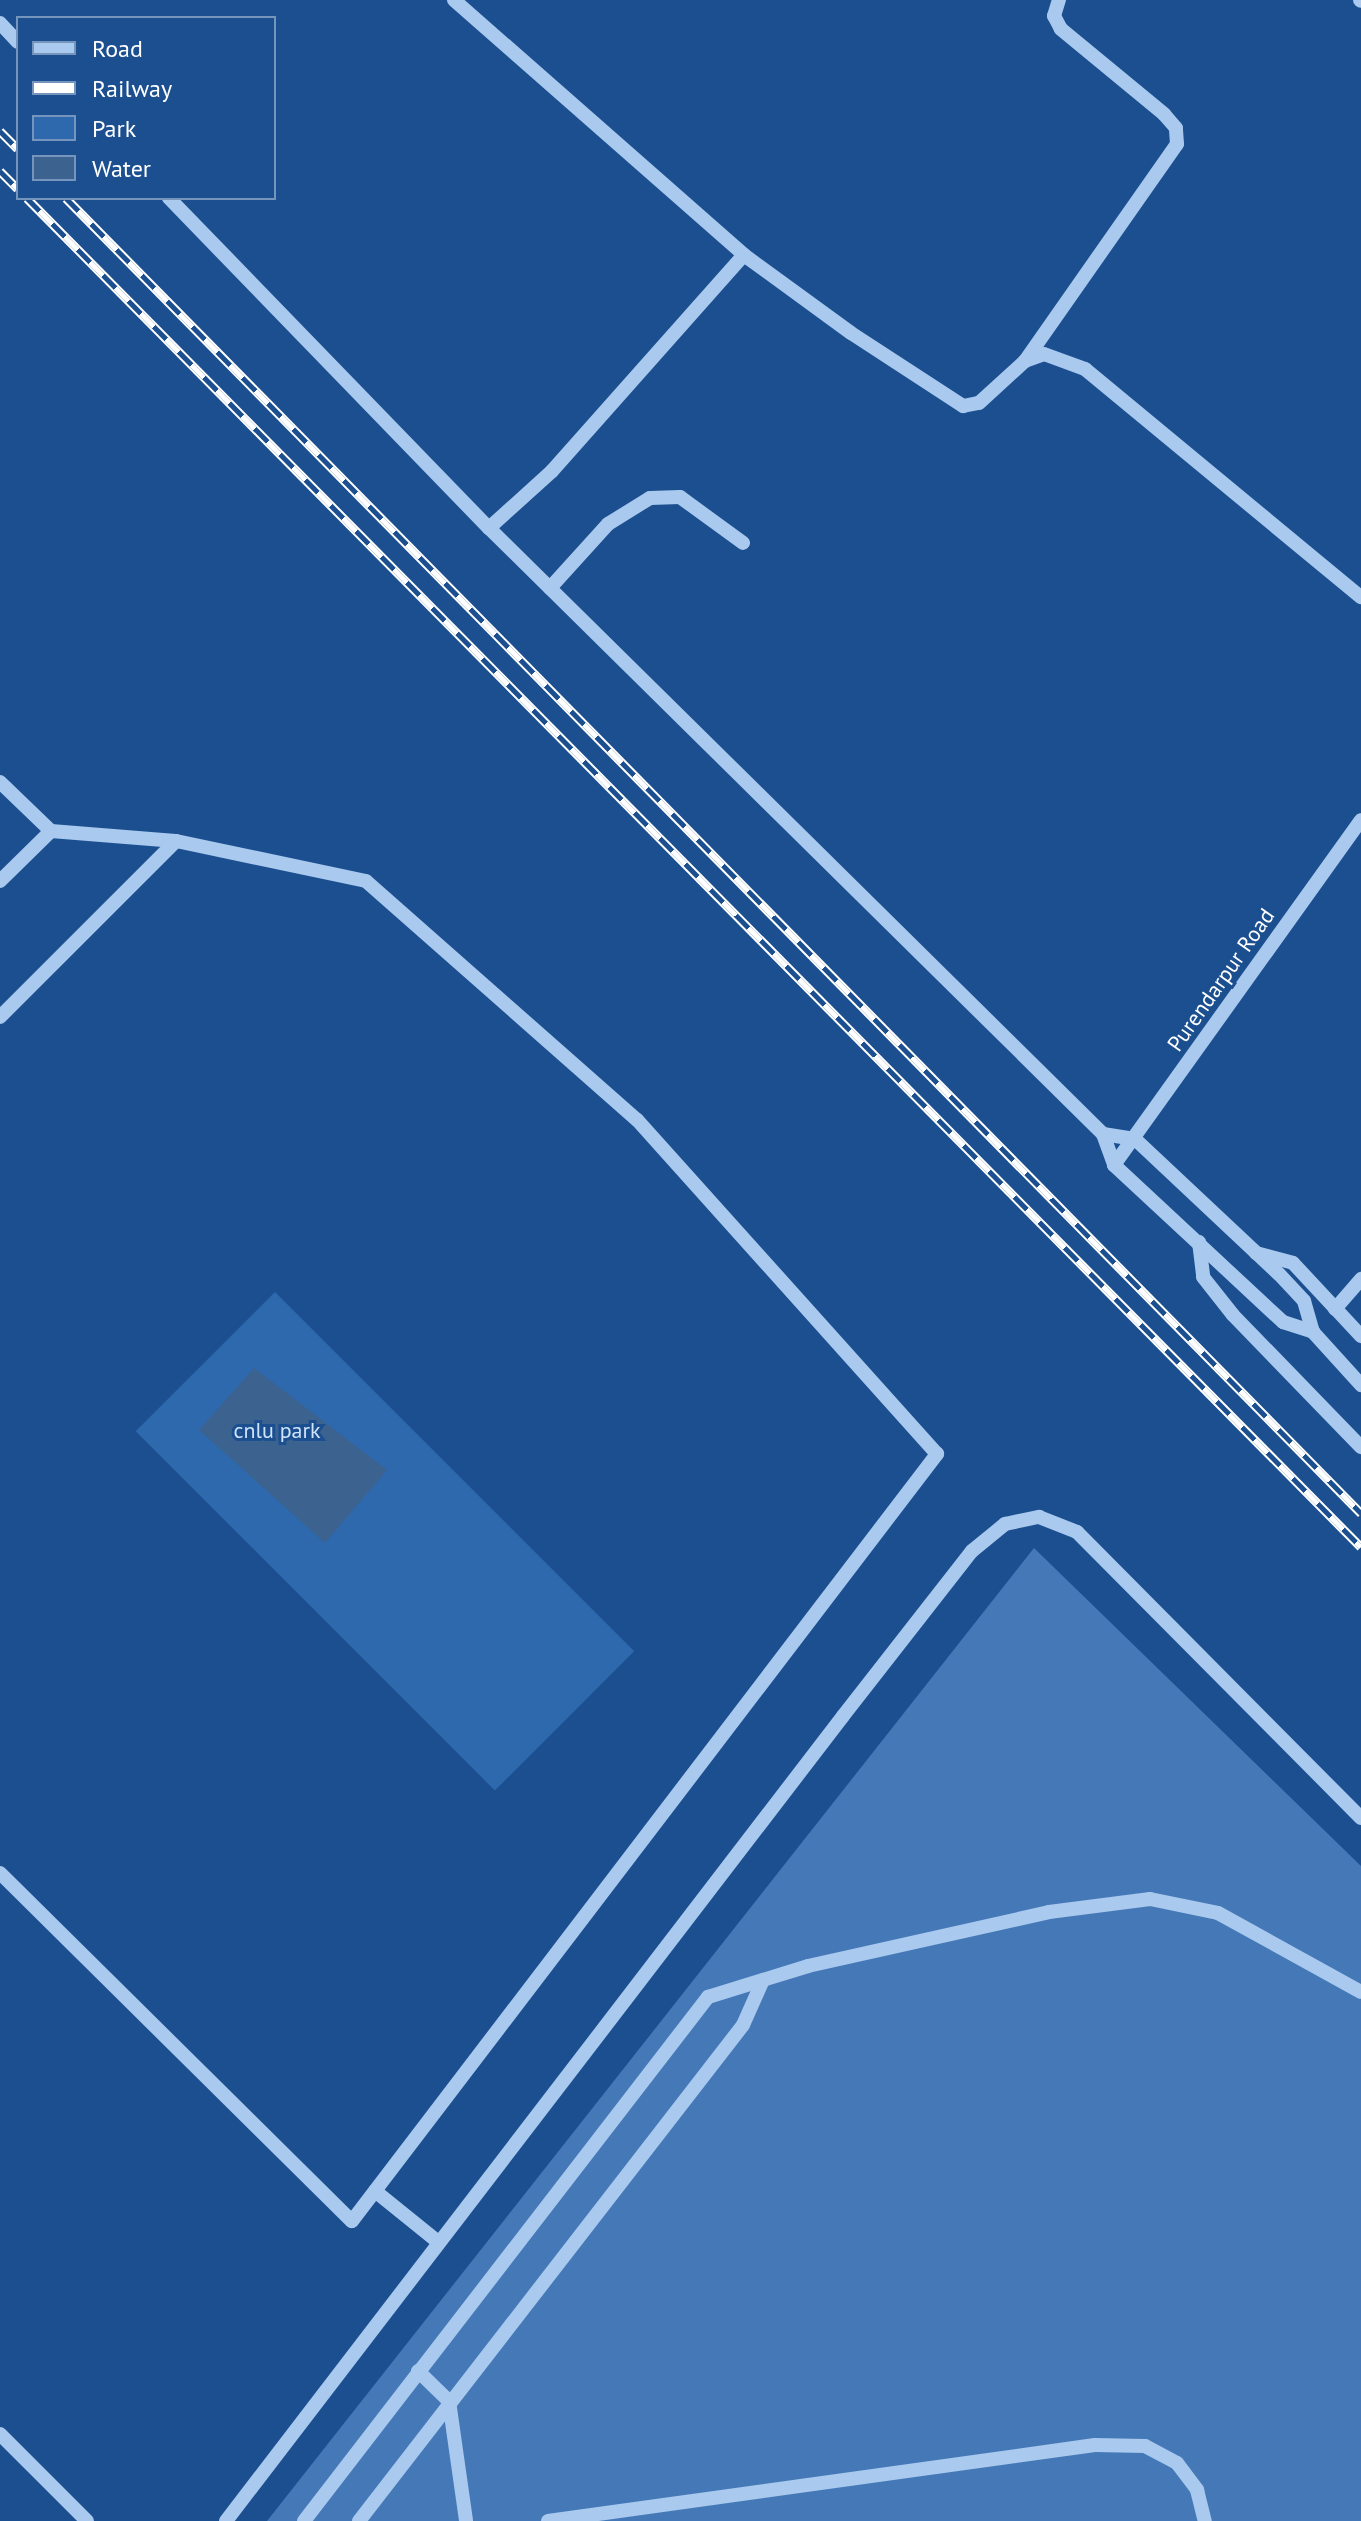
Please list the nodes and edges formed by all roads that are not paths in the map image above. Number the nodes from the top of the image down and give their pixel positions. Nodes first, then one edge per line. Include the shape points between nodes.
1 (454, 0) edge
2 (1059, 0) edge
3 (0, 23) edge
4 (16, 40) edge
5 (171, 200) edge
6 (744, 255) junction
7 (1025, 361) junction
8 (489, 528) junction
9 (743, 543) dead end
10 (550, 588) junction
11 (1361, 597) edge
12 (0, 782) edge
13 (1361, 820) edge
14 (51, 831) junction
15 (176, 841) junction
16 (0, 881) edge
17 (0, 1017) edge
18 (1103, 1134) junction
19 (1135, 1139) junction
20 (1114, 1165) junction
21 (1199, 1242) junction
22 (1256, 1253) junction
23 (1361, 1279) edge
24 (1335, 1309) junction
25 (1313, 1332) junction
26 (1361, 1336) edge
27 (1361, 1385) edge
28 (1361, 1447) edge
29 (1361, 1818) edge
30 (0, 1873) edge
31 (763, 1980) junction
32 (1361, 1992) edge
33 (375, 2191) junction
34 (437, 2241) junction
35 (418, 2371) junction
36 (449, 2401) junction
37 (0, 2434) edge
38 (611, 2516) edge
39 (87, 2521) edge
40 (226, 2521) edge
41 (304, 2521) edge
42 (359, 2521) edge
43 (466, 2521) edge
44 (548, 2521) edge
45 (1205, 2521) edge

1 - 6 street
2 - 7 street via 1054,16 1061,29 1164,114 1176,128 1177,144
3 - 4 street
5 - 8 street
6 - 7 street via 809,306 963,406 979,403
6 - 8 street via 552,471
7 - 11 street via 1044,354 1085,369
8 - 10 street
9 - 10 street via 680,497 650,498 608,524
10 - 18 street
12 - 14 street
13 - 19 street, Purendarpur Road
14 - 15 street
14 - 16 street
15 - 17 street
15 - 33 street via 366,881 637,1120 937,1454
18 - 19 street
18 - 20 street
19 - 20 street, Purendarpur Road
19 - 22 street
20 - 21 street
21 - 25 street via 1283,1322
21 - 28 street via 1203,1277 1233,1315
22 - 24 street via 1293,1263
22 - 25 street via 1304,1301
23 - 24 street
24 - 26 street
25 - 27 street
29 - 34 street via 1077,1532 1039,1517 1005,1524 972,1551
30 - 33 street via 352,2221
31 - 32 street via 1049,1912 1150,1899 1218,1913
31 - 35 street via 708,1997
31 - 36 street via 743,2025
33 - 34 street
34 - 40 street
35 - 36 street
35 - 41 street
36 - 42 street
36 - 43 street
37 - 39 street
38 - 44 street
38 - 45 street via 1038,2449 1145,2446 1177,2463 1197,2490

